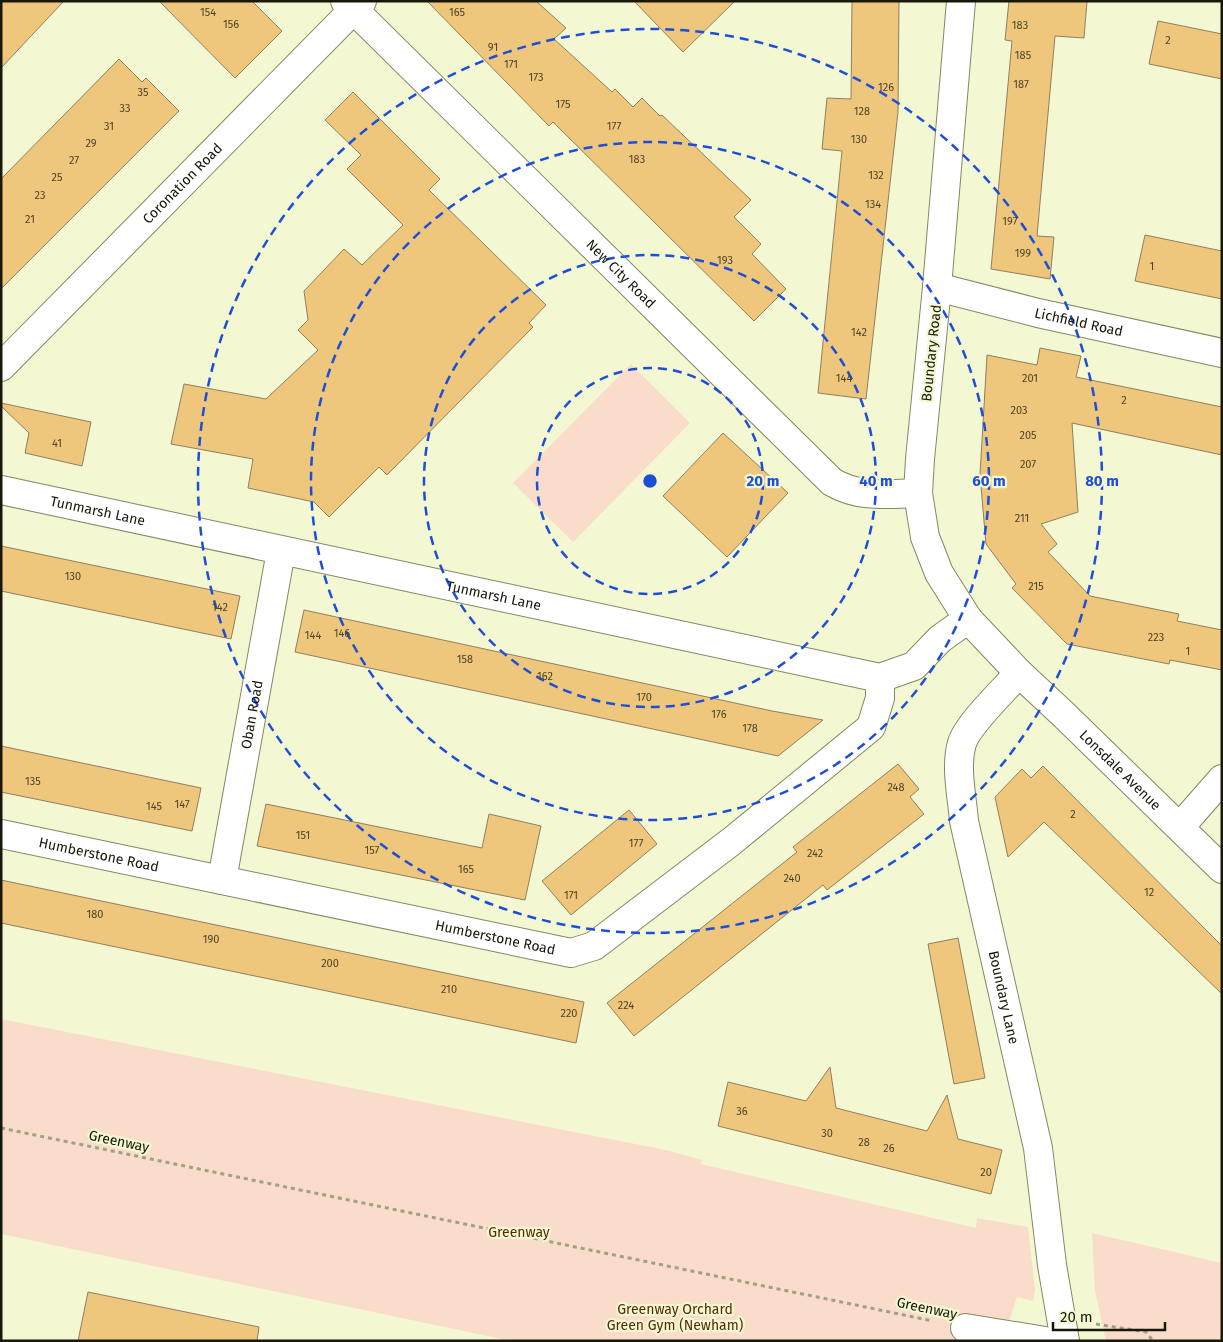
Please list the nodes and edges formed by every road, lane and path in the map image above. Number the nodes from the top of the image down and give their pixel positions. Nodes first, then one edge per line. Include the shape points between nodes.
1 (961, 1) edge
2 (354, 4) edge
3 (937, 287) junction
4 (1222, 353) edge
5 (1, 367) edge
6 (1, 490) edge
7 (918, 493) junction
8 (281, 551) junction
9 (968, 619) junction
10 (1019, 673) junction
11 (880, 678) junction
12 (1222, 779) edge
13 (1180, 828) junction
14 (1, 834) edge
15 (1222, 869) edge
16 (222, 880) junction
17 (1, 1128) edge
18 (1089, 1324) dead end
19 (965, 1328) joint
20 (1045, 1341) edge
21 (1065, 1341) edge
22 (1153, 1341) edge

1 - 3 street, Boundary Road
2 - 5 street, Coronation Road
2 - 7 street, New City Road via 832,482 860,494
3 - 4 street, Lichfield Road via 1038,313
3 - 7 street, Boundary Road
6 - 8 street, Tunmarsh Lane
7 - 9 street, Boundary Road via 925,537 939,573
8 - 11 street, Tunmarsh Lane
8 - 16 street, Oban Road
9 - 10 street, Boundary Road
9 - 11 street via 940,639 914,666
10 - 13 street, Lonsdale Avenue
10 - 21 street, Boundary Lane via 984,710 962,742 959,770 964,821 1038,1148
11 - 16 street, Humberstone Road via 880,698 871,727 732,841 588,948 571,953
12 - 13 street
13 - 15 street, Lonsdale Avenue
14 - 16 street, Humberstone Road
17 - 19 path, Greenway
18 - 22 path via 1146,1332
19 - 20 street

